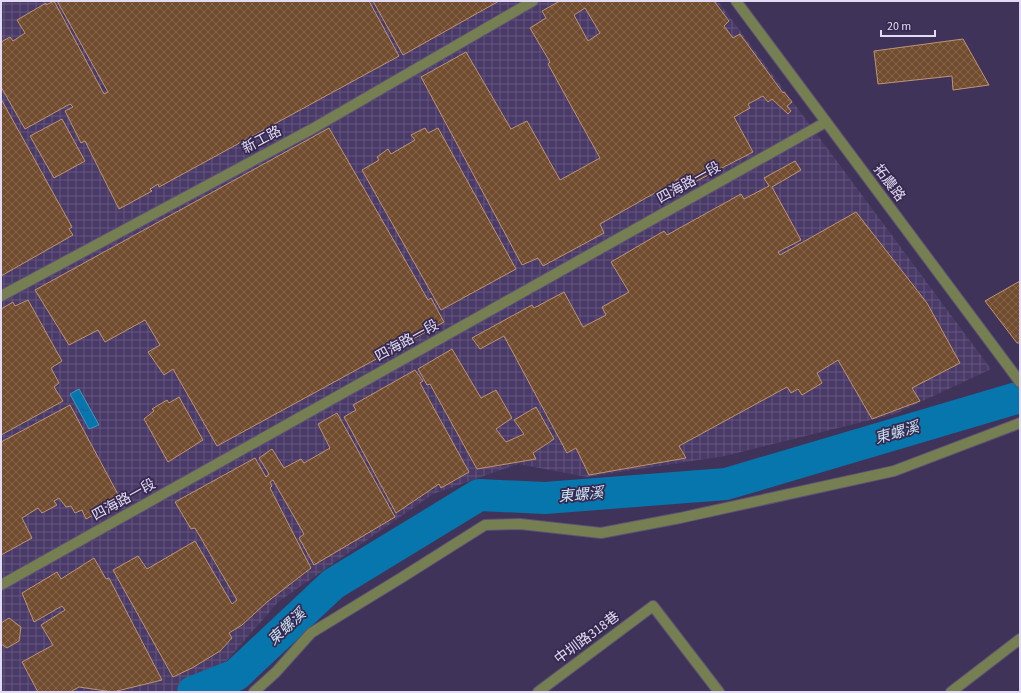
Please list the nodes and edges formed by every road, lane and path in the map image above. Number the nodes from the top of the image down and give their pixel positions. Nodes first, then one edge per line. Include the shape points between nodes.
1 (533, 1) edge
2 (736, 1) edge
3 (826, 122) junction
4 (1, 296) edge
5 (1020, 382) edge
6 (1020, 423) edge
7 (1, 585) edge
8 (1020, 639) edge
9 (254, 692) edge
10 (538, 692) edge
11 (719, 692) edge
12 (951, 692) edge

1 - 4 street, 新工路 via 312,129
2 - 3 street, 拓農路
3 - 5 street, 拓農路
3 - 7 street, 四海路一段
6 - 9 street via 894,471 680,518 601,533 520,524 485,525 311,633
8 - 12 street
10 - 11 street, 中圳路318巷 via 653,606

